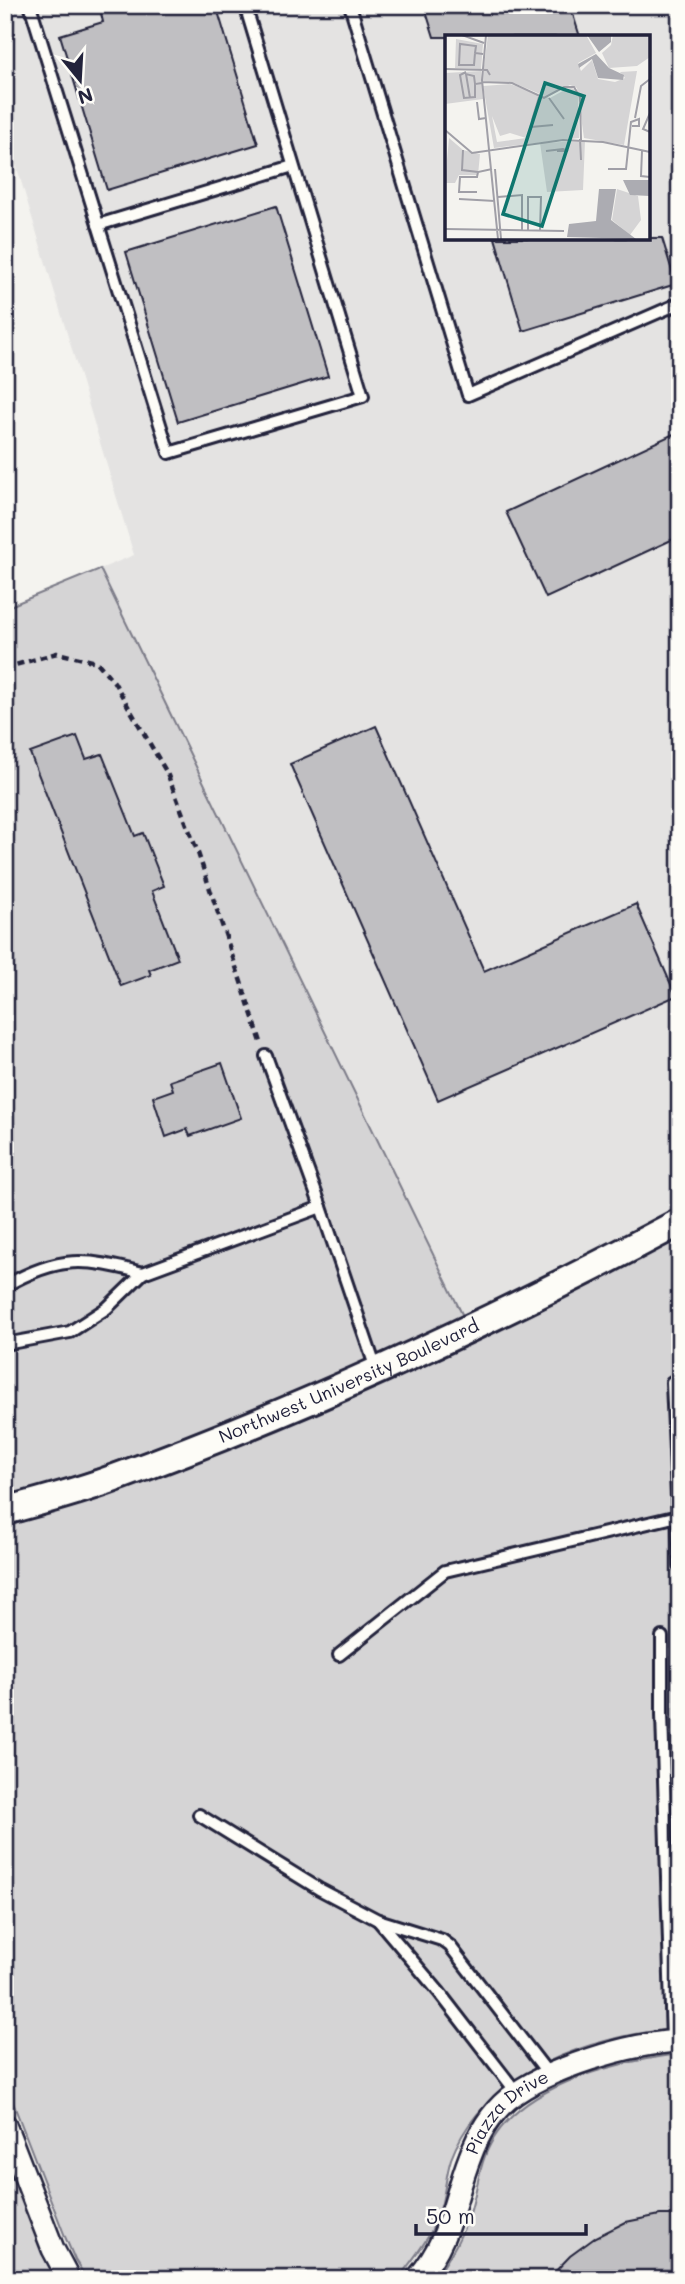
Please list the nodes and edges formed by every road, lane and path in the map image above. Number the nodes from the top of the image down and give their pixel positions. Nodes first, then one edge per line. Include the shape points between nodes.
1 (30, 5) edge
2 (245, 5) edge
3 (350, 5) edge
4 (293, 166) junction
5 (98, 225) junction
6 (680, 303) edge
7 (5, 668) edge
8 (266, 1056) joint
9 (321, 1207) junction
10 (680, 1222) edge
11 (143, 1273) junction
12 (5, 1286) edge
13 (5, 1343) edge
14 (377, 1372) junction
15 (672, 1382) dead end
16 (5, 1511) edge
17 (678, 1516) junction
18 (680, 1567) edge
19 (662, 1637) dead end
20 (340, 1656) dead end
21 (200, 1815) dead end
22 (378, 1920) junction
23 (676, 2041) edge
24 (550, 2076) junction
25 (517, 2093) junction
26 (5, 2125) edge
27 (69, 2279) edge
28 (417, 2279) edge

1 - 5 lane
2 - 4 lane
3 - 6 lane via 468,395
4 - 5 lane
4 - 5 lane via 363,396 169,453
7 - 8 path via 57,653 97,662 114,682 167,773
8 - 9 lane
9 - 11 lane
9 - 14 lane
10 - 14 street, Northwest University Boulevard
11 - 12 lane via 69,1260
11 - 13 lane via 107,1308 70,1332
14 - 16 street, Northwest University Boulevard via 110,1480
15 - 17 lane
17 - 18 lane
17 - 20 lane via 445,1571
19 - 23 lane
21 - 22 lane
22 - 24 lane via 450,1946
22 - 25 lane
23 - 24 street, Piazza Drive via 621,2051
24 - 25 street, Piazza Drive
25 - 28 street, Piazza Drive via 481,2132 450,2225
26 - 27 street

